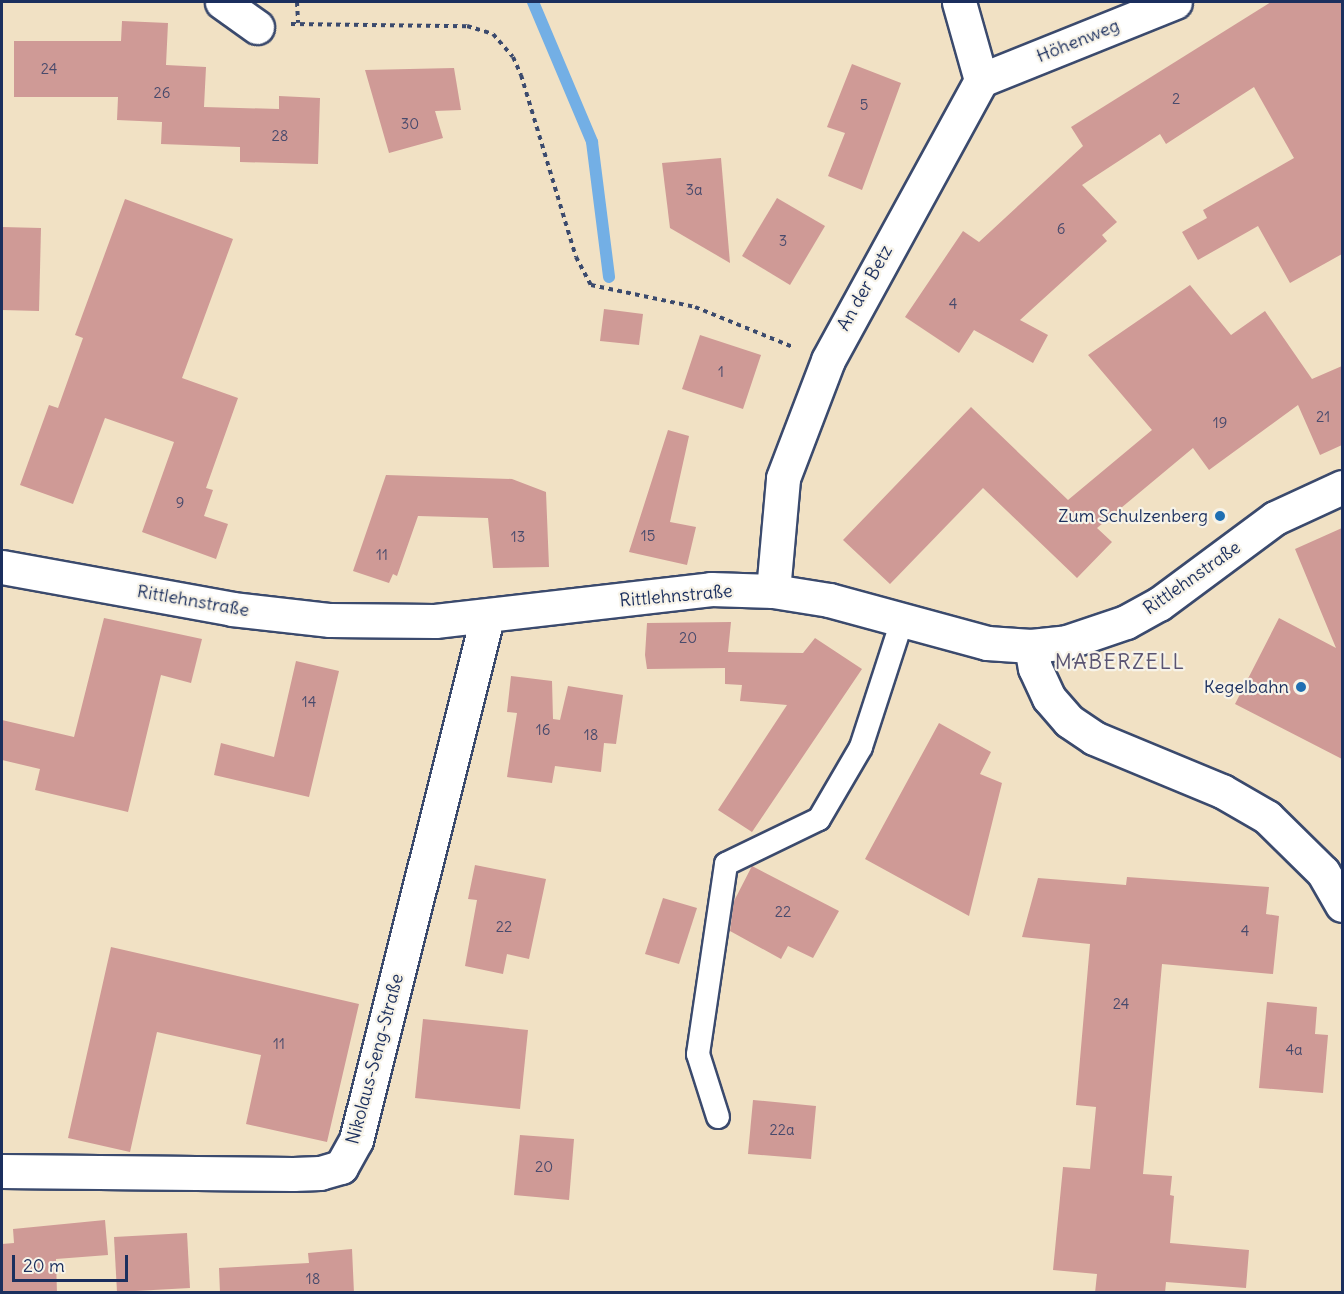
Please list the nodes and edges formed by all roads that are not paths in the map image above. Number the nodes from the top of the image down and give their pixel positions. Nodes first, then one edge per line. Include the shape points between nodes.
1 (222, 2) edge
2 (958, 2) edge
3 (1175, 2) edge
4 (257, 27) dead end
5 (981, 80) junction
6 (1342, 487) edge
7 (2, 567) edge
8 (773, 591) junction
9 (487, 618) junction
10 (902, 621) junction
11 (1031, 646) junction
12 (1342, 905) edge
13 (718, 1117) dead end
14 (2, 1172) edge

1 - 4 street
2 - 5 street
3 - 5 street, Höhenweg
5 - 8 street, An der Betz via 828,360 783,478
6 - 11 street, Rittlehnstraße via 1275,518 1159,604 1126,622 1067,642
7 - 9 street, Rittlehnstraße via 232,609 330,620 418,622
8 - 9 street, Rittlehnstraße via 711,589
8 - 10 street, Rittlehnstraße via 829,600
9 - 14 street, Nikolaus-Seng-Straße via 356,1140 341,1167 293,1174
10 - 11 street, Rittlehnstraße via 987,643
10 - 13 lane via 861,747 819,819 726,864 698,1054
11 - 12 street via 1035,668 1049,698 1069,722 1094,738 1222,791 1267,818 1323,872

